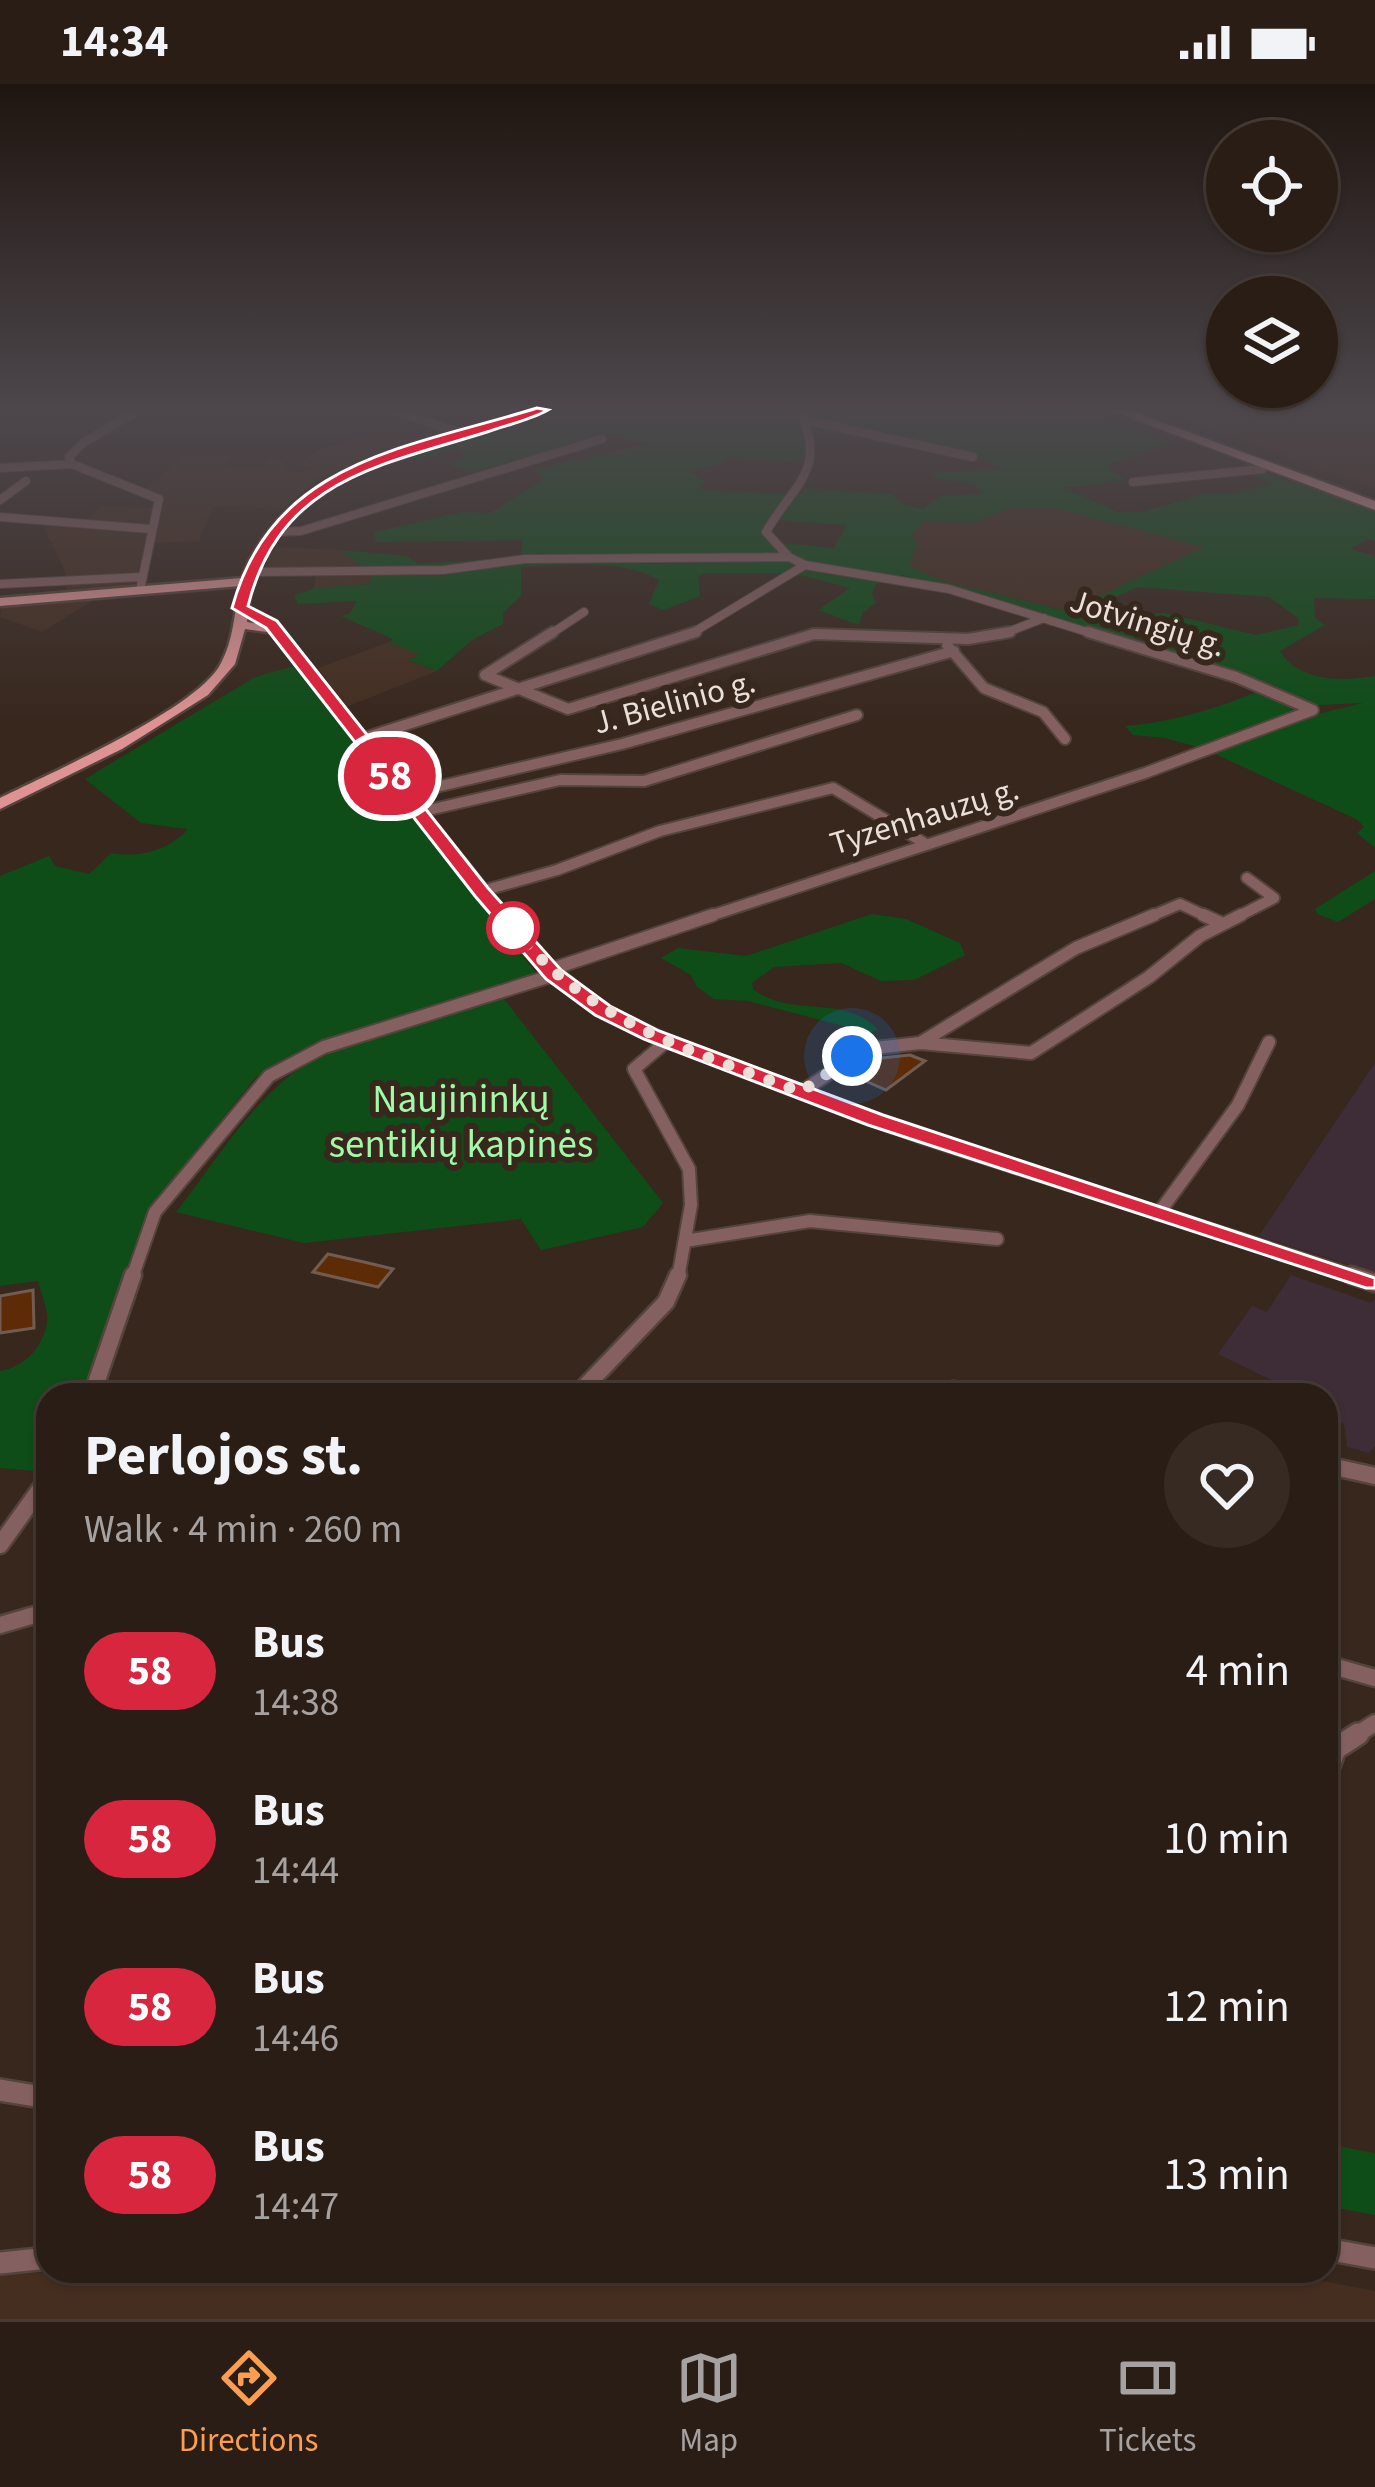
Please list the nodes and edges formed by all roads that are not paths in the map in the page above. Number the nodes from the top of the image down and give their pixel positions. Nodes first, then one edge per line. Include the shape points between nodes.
1 (156, 514) edge
2 (289, 514) edge
3 (356, 514) edge
4 (780, 514) edge
5 (0, 517) edge
6 (150, 529) junction
7 (274, 532) junction
8 (789, 557) junction
9 (805, 565) junction
10 (248, 577) junction
11 (140, 583) junction
12 (0, 584) edge
13 (0, 602) edge
14 (584, 612) dead end
15 (238, 616) junction
16 (1044, 617) junction
17 (277, 631) joint
18 (942, 640) junction
19 (954, 651) junction
20 (515, 688) junction
21 (1312, 710) joint
22 (857, 715) dead end
23 (361, 739) junction
24 (1066, 739) dead end
25 (406, 794) junction
26 (0, 804) edge
27 (420, 812) junction
28 (926, 844) junction
29 (1247, 878) dead end
30 (482, 892) junction
31 (1223, 924) junction
32 (552, 972) junction
33 (667, 1041) junction
34 (1269, 1042) dead end
35 (920, 1043) junction
36 (801, 1092) junction
37 (1158, 1214) junction
38 (997, 1239) dead end
39 (686, 1241) junction
40 (1375, 1283) edge
41 (96, 1383) edge
42 (589, 1383) edge
43 (1338, 1468) edge
44 (1375, 1476) edge
45 (36, 1495) edge
46 (0, 1545) edge
47 (36, 1614) edge
48 (0, 1625) edge
49 (1338, 1667) edge
50 (1375, 1678) edge
51 (1375, 1723) edge
52 (1338, 1747) edge
53 (0, 2090) edge
54 (36, 2096) edge
55 (1338, 2251) edge
56 (1375, 2258) edge
57 (36, 2259) edge
58 (0, 2263) edge

1 - 6 street
2 - 7 main road
3 - 7 street
4 - 8 street via 766,532
5 - 6 street
6 - 11 street
7 - 10 main road
8 - 9 street, Jotvingių g.
8 - 10 street, Jotvingių g. via 525,559
9 - 16 street, Jotvingių g. via 912,579
9 - 20 street via 694,633
10 - 11 main road
10 - 15 main road
11 - 12 street
11 - 13 main road
14 - 20 street via 485,673
15 - 17 main road
15 - 26 main road via 224,671 208,687
16 - 18 street via 1004,634
16 - 21 street, Jotvingių g. via 1251,682
17 - 23 street
18 - 19 street
18 - 20 street via 814,634 578,708
19 - 24 street via 984,688 1043,712
19 - 25 street, J. Bielinio g. via 622,744
20 - 23 street
21 - 28 street, Tyzenhauzų g. via 1208,753
22 - 27 street via 644,781 560,780
23 - 25 street
25 - 27 street
27 - 30 street
28 - 30 street via 833,788 659,831
28 - 32 street, Tyzenhauzų g.
29 - 31 street via 1274,898
30 - 32 street
31 - 35 street via 1180,904 1076,948
31 - 35 street via 1031,1054
32 - 33 street via 603,1011
32 - 41 street, Tyzenhauzų g. via 324,1047 269,1076 155,1212
33 - 36 street
33 - 39 street via 634,1069 689,1169
34 - 37 street via 1238,1105
35 - 36 street via 866,1048
36 - 37 street
37 - 40 street
38 - 39 street via 810,1221
39 - 42 street via 667,1302
43 - 44 street
45 - 46 street
47 - 48 street
49 - 50 street
51 - 52 street
53 - 54 street
55 - 56 street
57 - 58 street

